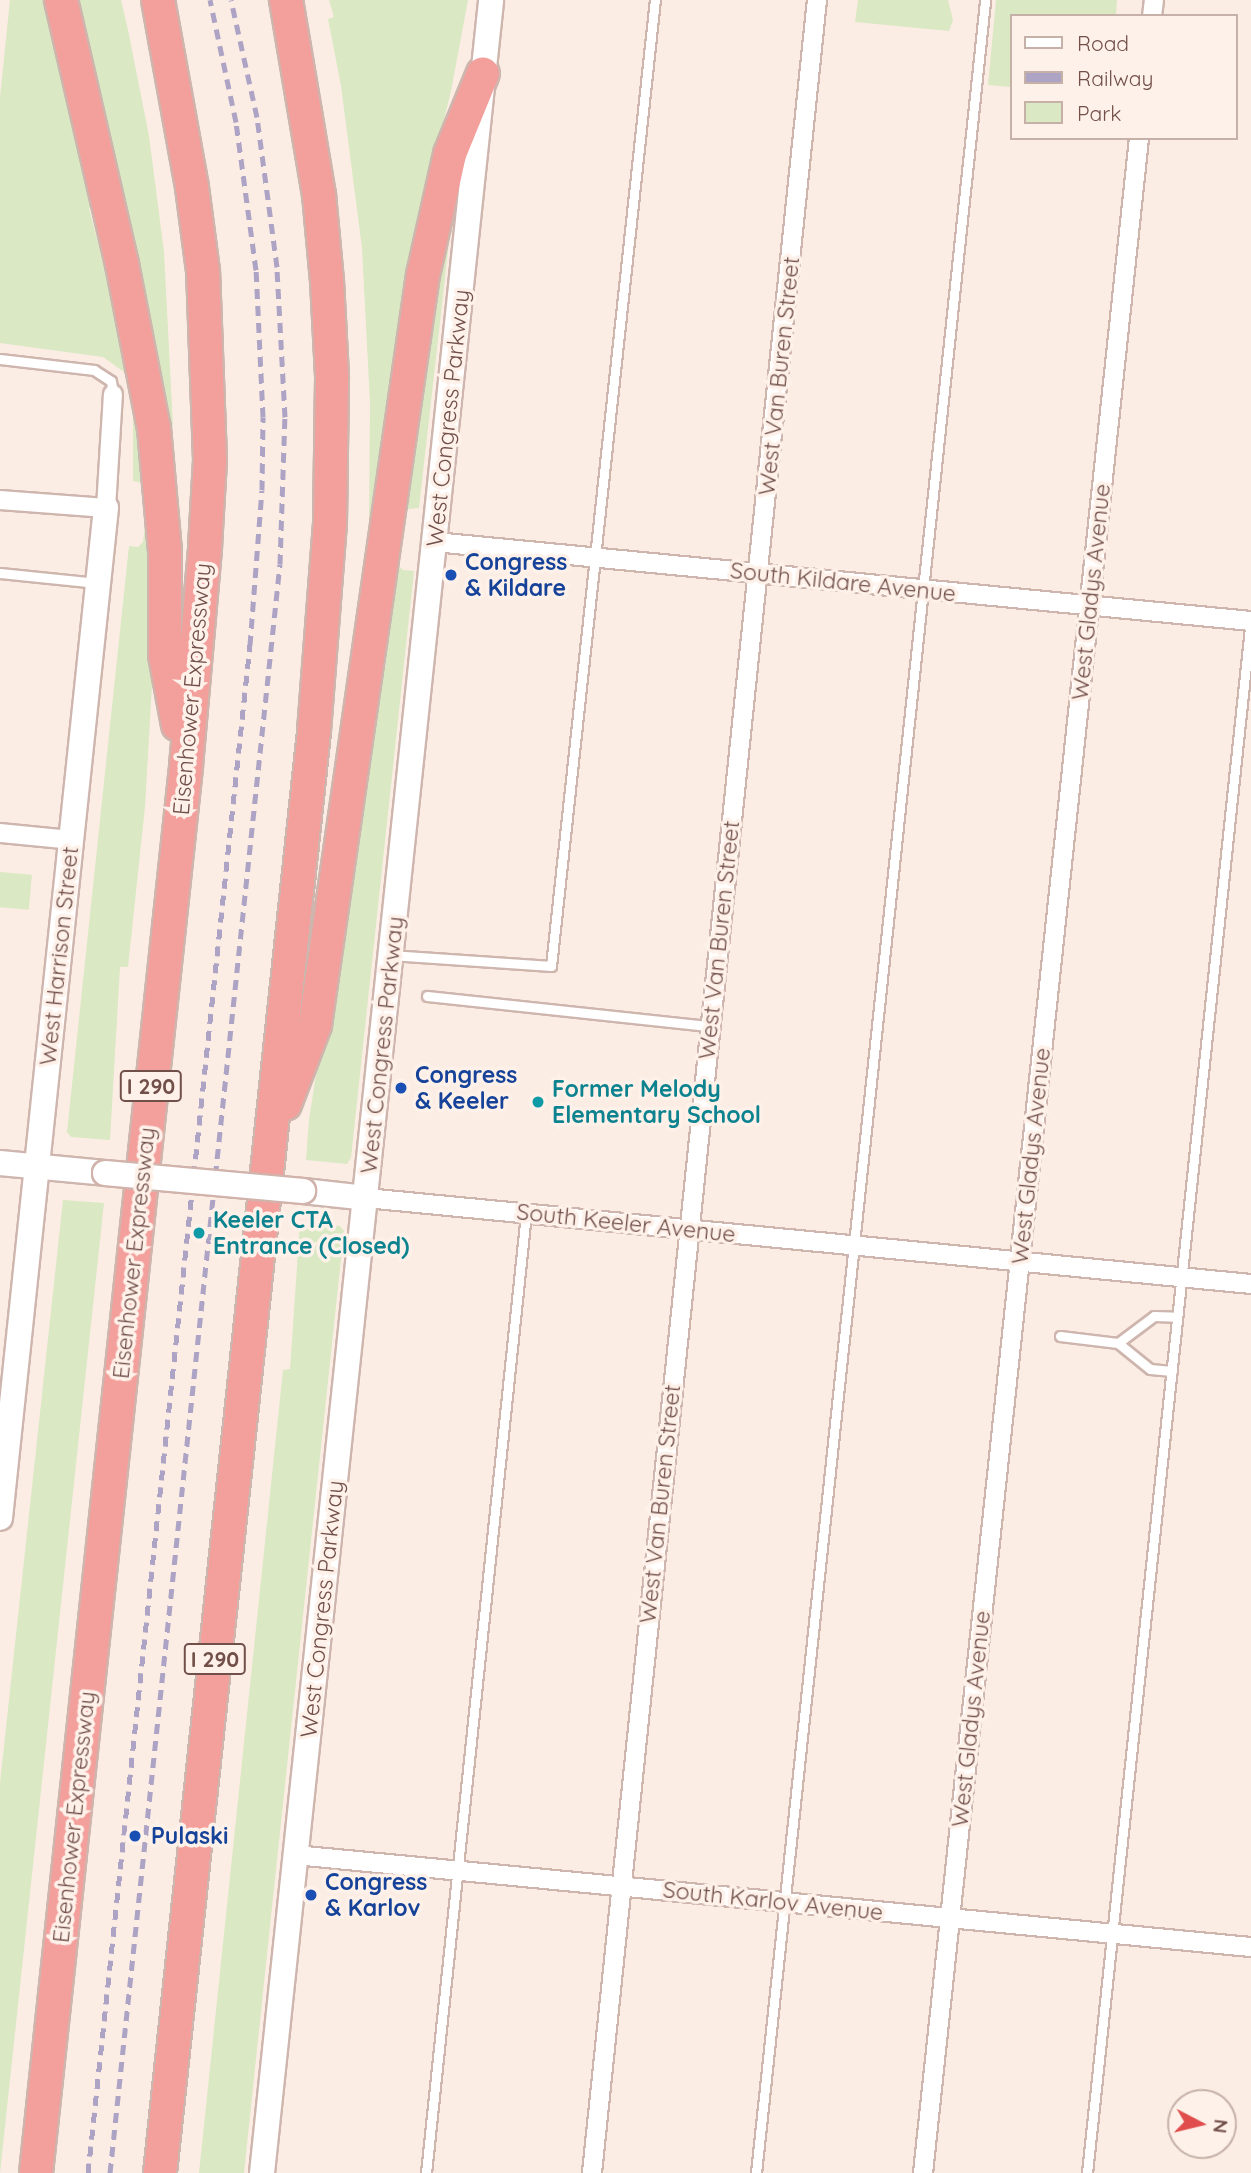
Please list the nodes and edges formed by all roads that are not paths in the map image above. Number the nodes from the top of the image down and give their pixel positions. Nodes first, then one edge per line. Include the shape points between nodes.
1 (61, 0) edge
2 (158, 0) edge
3 (286, 0) edge
4 (491, 0) edge
5 (655, 0) edge
6 (817, 0) edge
7 (985, 0) edge
8 (483, 73) junction
9 (1139, 140) edge
10 (0, 359) edge
11 (113, 394) joint
12 (0, 500) edge
13 (106, 508) junction
14 (435, 542) junction
15 (595, 558) junction
16 (0, 573) edge
17 (758, 574) junction
18 (98, 583) junction
19 (922, 589) junction
20 (1090, 605) junction
21 (1251, 620) edge
22 (186, 766) junction
23 (0, 833) edge
24 (72, 840) junction
25 (391, 955) junction
26 (427, 996) dead end
27 (710, 1026) junction
28 (270, 1144) junction
29 (0, 1164) edge
30 (37, 1167) junction
31 (366, 1198) junction
32 (526, 1213) junction
33 (688, 1229) junction
34 (853, 1245) junction
35 (1020, 1261) junction
36 (1181, 1277) junction
37 (1251, 1284) edge
38 (1177, 1317) junction
39 (1060, 1336) dead end
40 (1118, 1343) junction
41 (1172, 1371) junction
42 (1, 1502) edge
43 (296, 1854) junction
44 (458, 1870) junction
45 (622, 1886) junction
46 (784, 1902) junction
47 (950, 1918) junction
48 (1112, 1934) junction
49 (1251, 1947) edge
50 (36, 2173) edge
51 (160, 2173) edge
52 (262, 2173) edge
53 (426, 2173) edge
54 (592, 2173) edge
55 (756, 2173) edge
56 (923, 2173) edge
57 (1087, 2173) edge

1 - 22 highway via 122,264 154,428 165,552 165,655
2 - 22 highway, Eisenhower Expressway / I 290 via 192,187 203,271 208,367 210,460
3 - 28 highway, I 290 via 320,207 332,376 332,489 314,732
4 - 8 street, West Congress Parkway
5 - 15 lane
6 - 17 street, West Van Buren Street
7 - 19 lane
8 - 14 street, West Congress Parkway
8 - 28 highway via 450,154 423,275 314,1025
9 - 20 street, West Gladys Avenue
10 - 11 lane via 94,370 111,381
11 - 13 street, West Harrison Street
12 - 13 street
13 - 18 street, West Harrison Street
14 - 15 street, South Kildare Avenue
14 - 25 street, West Congress Parkway
15 - 17 street, South Kildare Avenue
15 - 25 lane via 551,966
16 - 18 lane
17 - 19 street, South Kildare Avenue
17 - 27 street, West Van Buren Street
18 - 24 street, West Harrison Street
19 - 20 street, South Kildare Avenue
19 - 34 lane
20 - 21 street, South Kildare Avenue
20 - 35 street, West Gladys Avenue
21 - 36 lane
22 - 50 highway, Eisenhower Expressway / I 290
23 - 24 street
24 - 30 street, West Harrison Street
25 - 31 street, West Congress Parkway
26 - 27 lane
27 - 33 street, West Van Buren Street
28 - 51 highway, I 290
29 - 30 street, South Keeler Avenue
30 - 31 street, South Keeler Avenue, bridge
30 - 42 street, West Harrison Street
31 - 32 street, South Keeler Avenue
31 - 43 street, West Congress Parkway
32 - 33 street, South Keeler Avenue
32 - 44 lane
33 - 34 street, South Keeler Avenue
33 - 45 street, West Van Buren Street
34 - 35 street, South Keeler Avenue
34 - 46 lane
35 - 36 street, South Keeler Avenue
35 - 47 street, West Gladys Avenue
36 - 37 street, South Keeler Avenue
36 - 38 lane
38 - 40 lane via 1154,1316
38 - 41 lane
39 - 40 lane
40 - 41 lane via 1150,1369
41 - 48 lane
43 - 44 street, South Karlov Avenue
43 - 52 street, West Congress Parkway
44 - 45 street, South Karlov Avenue
44 - 53 lane
45 - 46 street, South Karlov Avenue
45 - 54 street, West Van Buren Street
46 - 47 street, South Karlov Avenue
46 - 55 lane
47 - 48 street, South Karlov Avenue
47 - 56 street, West Gladys Avenue
48 - 49 street, South Karlov Avenue
48 - 57 lane

